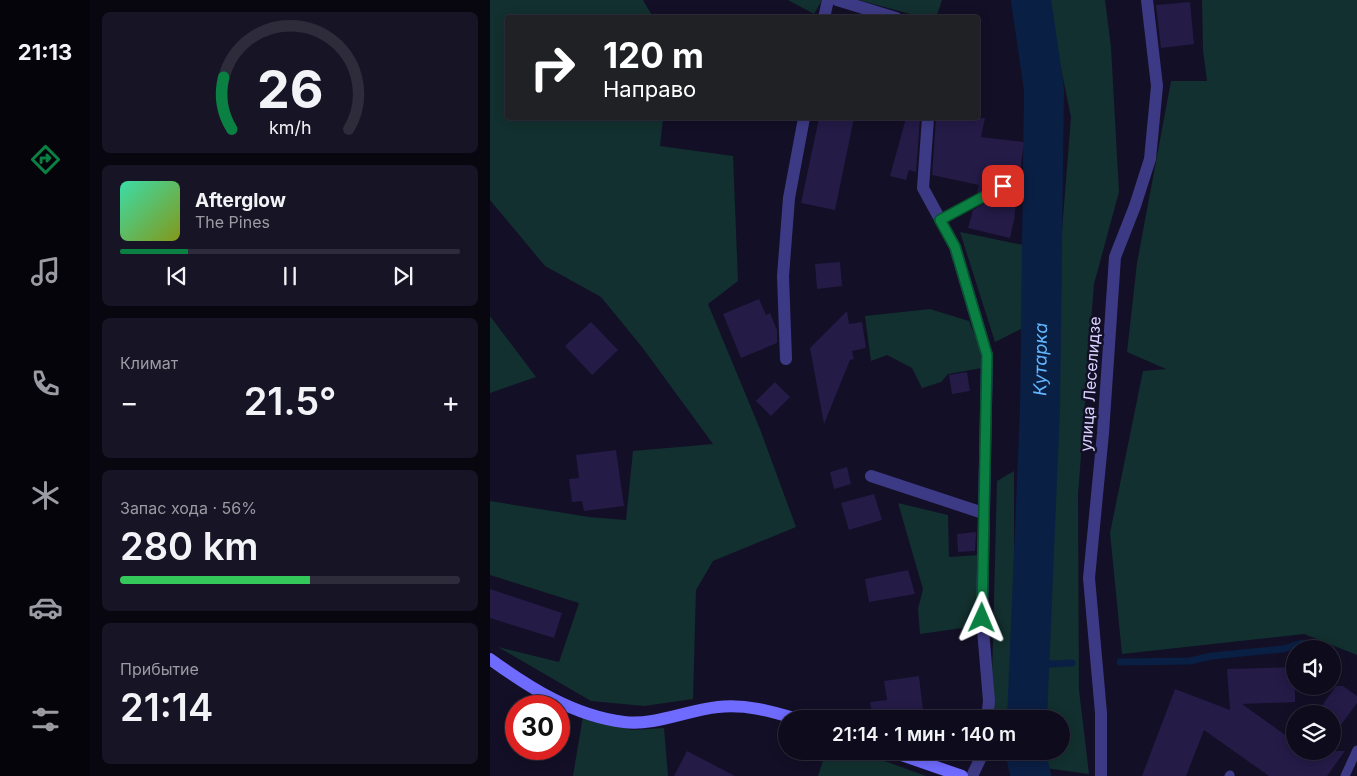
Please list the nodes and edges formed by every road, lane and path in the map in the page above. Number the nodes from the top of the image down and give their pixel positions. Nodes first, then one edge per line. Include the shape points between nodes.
1 (828, 0) edge
2 (837, 0) edge
3 (1147, 0) edge
4 (825, 15) edge
5 (886, 15) edge
6 (804, 120) edge
7 (928, 120) edge
8 (1003, 186) dead end
9 (940, 220) junction
10 (786, 358) dead end
11 (871, 476) dead end
12 (984, 512) junction
13 (490, 660) edge
14 (988, 710) edge
15 (778, 714) edge
16 (1357, 750) edge
17 (916, 760) edge
18 (980, 760) edge
19 (962, 776) edge
20 (972, 776) edge
21 (1101, 776) edge
22 (1345, 776) edge

1 - 4 street
2 - 5 street
3 - 21 street, улица Леселидзе via 1157,86 1152,140 1150,159 1115,257 1089,578 1101,713
6 - 10 street via 789,198 783,276
7 - 9 street via 923,188
8 - 9 lane
9 - 12 street via 955,247 987,355
11 - 12 street
12 - 14 street via 982,618
13 - 15 street via 569,708 625,722 661,719 717,707 751,706
16 - 22 lane
17 - 19 street
18 - 20 street

